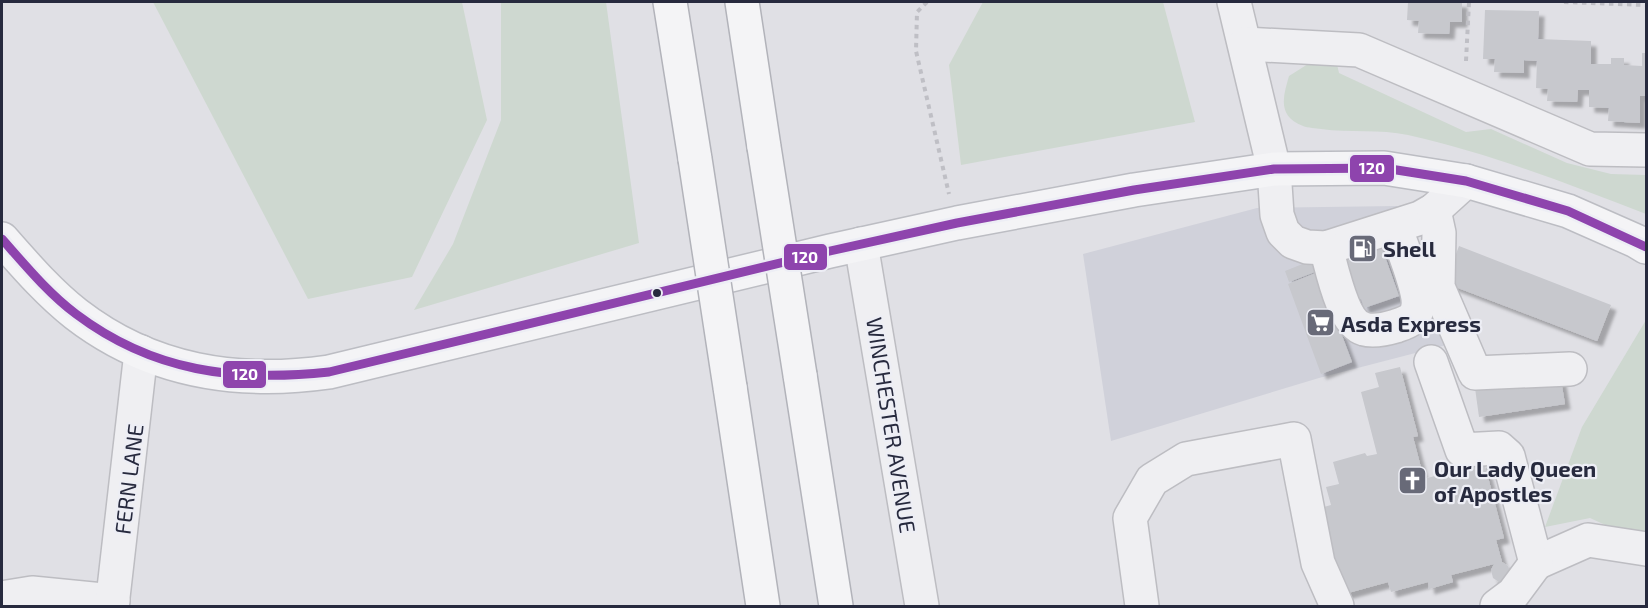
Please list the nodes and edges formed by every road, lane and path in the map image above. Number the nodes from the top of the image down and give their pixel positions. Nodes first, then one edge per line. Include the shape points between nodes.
1 (670, 2) edge
2 (742, 2) edge
3 (927, 2) edge
4 (1234, 2) edge
5 (1469, 2) edge
6 (1564, 2) edge
7 (1647, 5) edge
8 (1245, 44) junction
9 (1464, 96) junction
10 (1647, 150) edge
11 (1274, 169) junction
12 (1466, 181) junction
13 (1434, 210) junction
14 (957, 223) junction
15 (1395, 226) junction
16 (2, 239) edge
17 (861, 244) junction
18 (1647, 247) edge
19 (1326, 248) junction
20 (141, 352) junction
21 (1431, 362) dead end
22 (1570, 369) dead end
23 (1647, 549) edge
24 (1536, 563) junction
25 (2, 598) edge
26 (113, 604) edge
27 (763, 606) edge
28 (836, 606) edge
29 (922, 606) edge
30 (1142, 606) edge
31 (1337, 606) edge
32 (1497, 606) edge

1 - 27 main road, bridge
2 - 28 main road, bridge
3 - 14 path via 917,12 916,51
4 - 8 street
5 - 9 path
6 - 7 path
8 - 9 street via 1359,50
8 - 11 street
9 - 10 street via 1590,148
11 - 12 main road via 1384,168
11 - 14 main road
11 - 19 street via 1277,215 1283,232 1307,248
12 - 13 street
12 - 18 main road via 1568,211
13 - 15 street
13 - 22 street via 1439,233 1438,287 1475,372
14 - 17 main road
15 - 19 street
15 - 19 street via 1418,299 1410,322 1381,330 1365,330 1354,324 1345,309
16 - 20 main road via 76,314
17 - 20 main road via 302,376 250,378 212,373
17 - 29 street, WINCHESTER AVENUE
20 - 26 street, FERN LANE
21 - 24 street via 1462,450 1499,448 1508,456
23 - 24 street via 1588,540
24 - 32 street via 1514,594
25 - 26 street via 32,593
30 - 31 street via 1130,518 1152,480 1186,459 1294,439 1318,563

